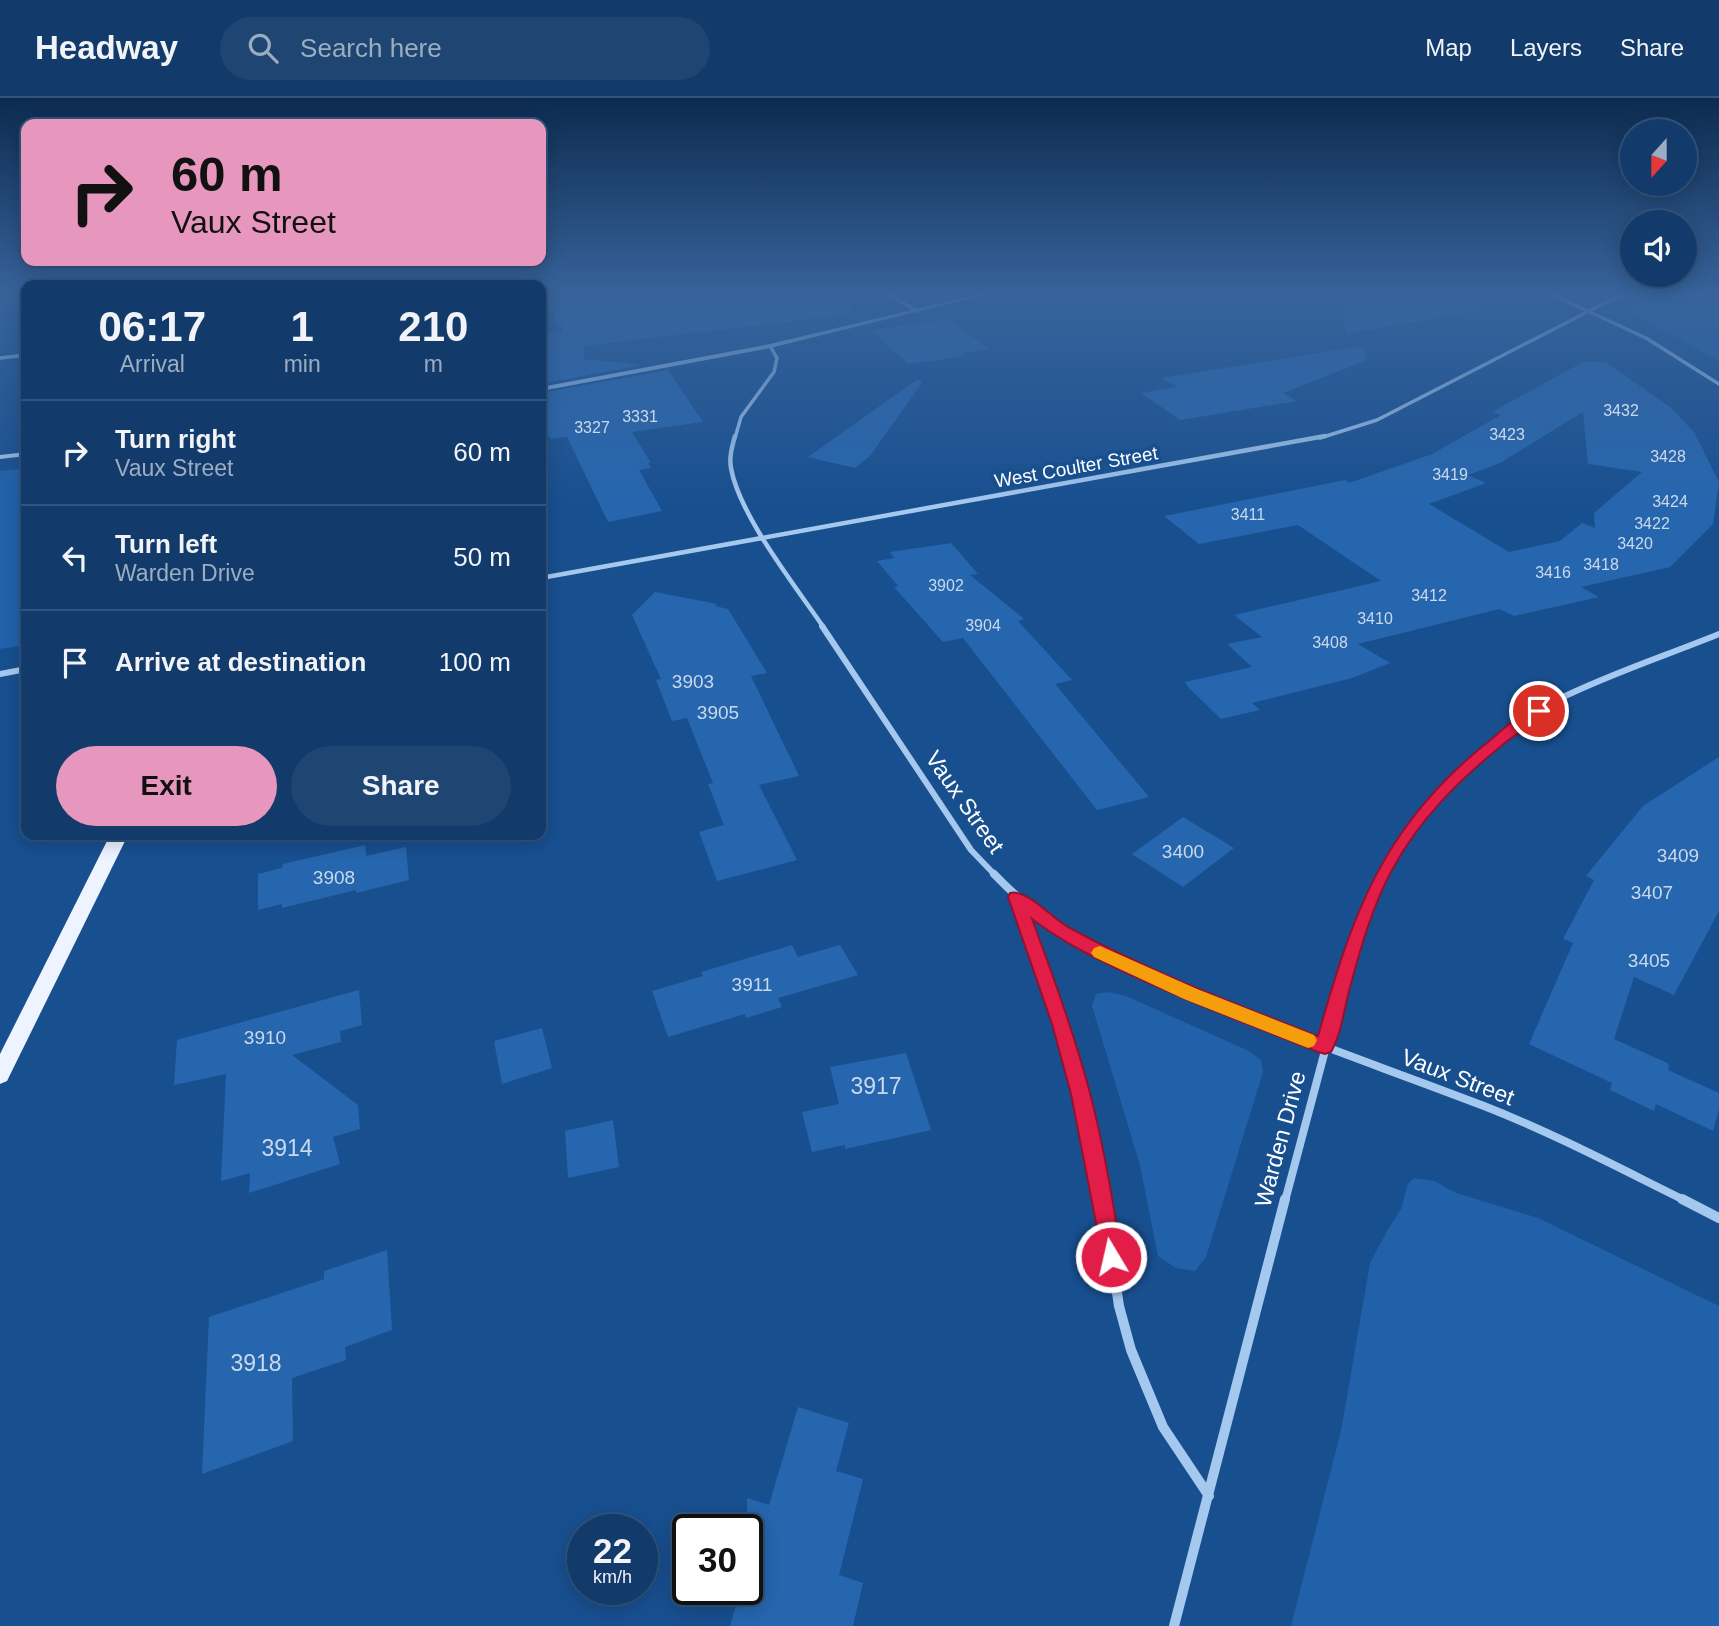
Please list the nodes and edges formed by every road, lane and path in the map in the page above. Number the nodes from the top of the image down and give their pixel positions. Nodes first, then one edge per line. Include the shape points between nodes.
1 (678, 363) edge
2 (775, 363) edge
3 (1489, 363) edge
4 (1686, 363) edge
5 (1719, 384) edge
6 (546, 388) edge
7 (21, 455) edge
8 (0, 457) edge
9 (766, 538) junction
10 (546, 577) edge
11 (1719, 634) edge
12 (21, 670) edge
13 (0, 674) edge
14 (117, 840) edge
15 (1016, 897) junction
16 (1325, 1047) junction
17 (0, 1075) edge
18 (1719, 1218) edge
19 (1209, 1496) junction
20 (1174, 1626) edge

1 - 6 street
2 - 9 street, Vaux Street via 774,372 741,417 731,452 743,506
3 - 9 street, West Coulter Street via 1399,410 1335,435
4 - 5 street
7 - 8 street
9 - 10 street, West Coulter Street
9 - 15 street, Vaux Street via 971,850
11 - 16 street, Warden Drive via 1555,701 1523,720 1457,775 1429,805 1383,873 1351,951
12 - 13 street
14 - 17 main road
15 - 16 street, Vaux Street via 1055,928 1103,955
15 - 19 street via 1061,1024 1080,1094 1100,1182 1119,1306 1132,1350 1163,1427
16 - 18 street, Vaux Street via 1559,1138
16 - 19 street, Warden Drive
19 - 20 street, Warden Drive

